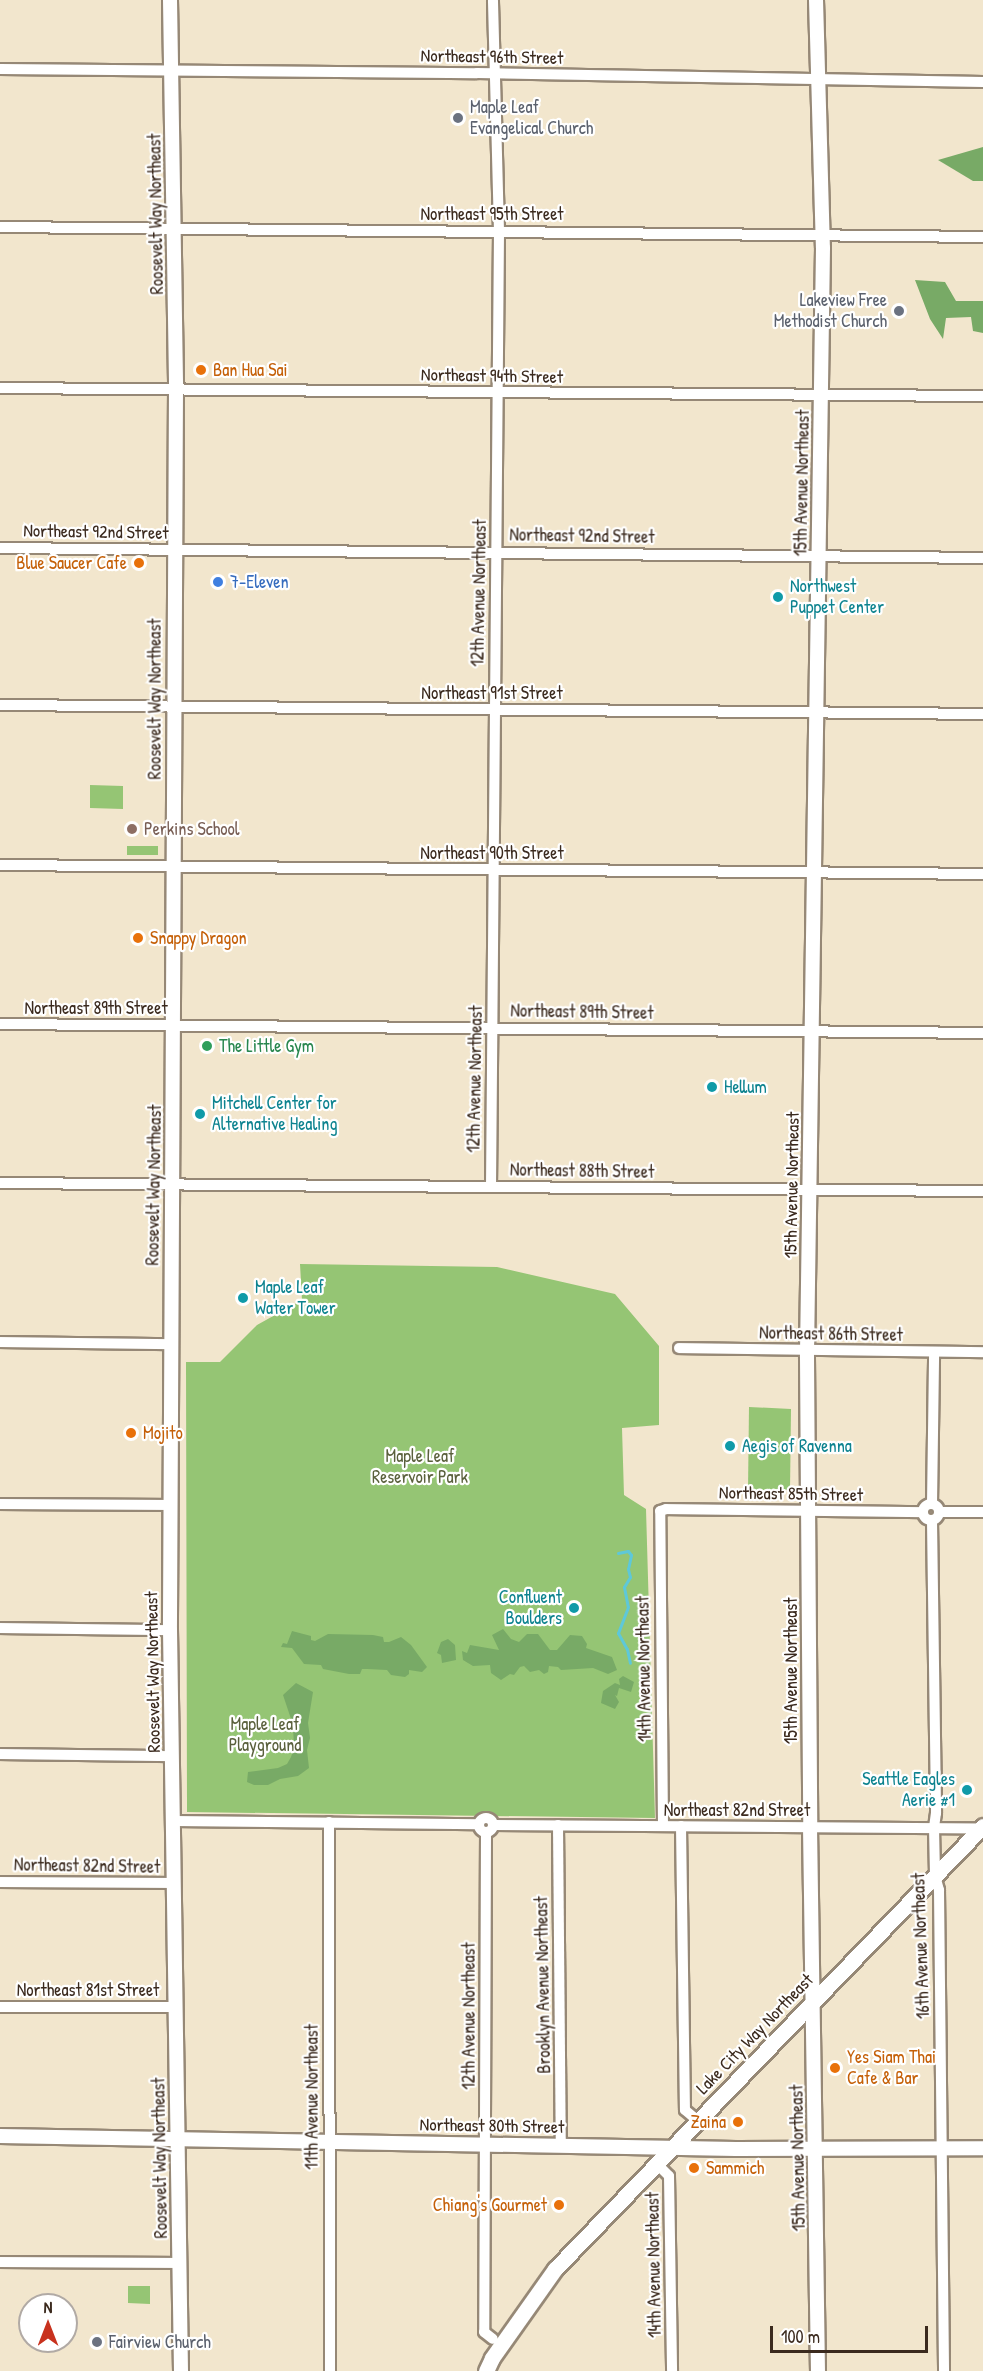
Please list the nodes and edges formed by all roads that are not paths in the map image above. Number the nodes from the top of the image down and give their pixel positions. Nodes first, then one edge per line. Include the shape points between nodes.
1 (170, 0) edge
2 (493, 0) edge
3 (816, 0) edge
4 (0, 69) edge
5 (171, 71) junction
6 (495, 73) junction
7 (818, 78) junction
8 (983, 82) edge
9 (0, 227) edge
10 (174, 227) junction
11 (499, 231) junction
12 (823, 234) junction
13 (983, 237) edge
14 (0, 388) edge
15 (176, 390) junction
16 (497, 393) junction
17 (821, 396) junction
18 (983, 396) edge
19 (0, 548) edge
20 (174, 550) junction
21 (496, 552) junction
22 (819, 557) junction
23 (983, 558) edge
24 (0, 705) edge
25 (173, 707) junction
26 (494, 710) junction
27 (817, 712) junction
28 (983, 714) edge
29 (0, 865) edge
30 (172, 866) junction
31 (494, 870) junction
32 (814, 873) junction
33 (983, 874) edge
34 (0, 1024) edge
35 (173, 1024) junction
36 (492, 1028) junction
37 (812, 1031) junction
38 (983, 1033) edge
39 (0, 1183) edge
40 (172, 1184) junction
41 (491, 1187) junction
42 (810, 1190) junction
43 (983, 1191) edge
44 (0, 1342) edge
45 (170, 1344) junction
46 (679, 1348) dead end
47 (807, 1350) junction
48 (934, 1352) junction
49 (983, 1352) edge
50 (0, 1504) edge
51 (170, 1505) junction
52 (936, 1508) junction
53 (660, 1511) joint
54 (809, 1511) junction
55 (923, 1512) junction
56 (983, 1512) edge
57 (932, 1521) junction
58 (0, 1628) edge
59 (170, 1630) junction
60 (0, 1754) edge
61 (173, 1755) junction
62 (174, 1821) junction
63 (329, 1822) junction
64 (558, 1825) junction
65 (663, 1826) junction
66 (681, 1826) junction
67 (486, 1827) junction
68 (810, 1827) junction
69 (934, 1827) junction
70 (982, 1827) edge
71 (935, 1876) junction
72 (0, 1882) edge
73 (174, 1883) junction
74 (813, 2002) junction
75 (0, 2007) edge
76 (177, 2007) junction
77 (698, 2121) junction
78 (0, 2136) edge
79 (178, 2139) junction
80 (328, 2141) junction
81 (485, 2144) junction
82 (561, 2145) junction
83 (673, 2147) junction
84 (815, 2148) junction
85 (941, 2148) junction
86 (983, 2148) edge
87 (657, 2164) junction
88 (0, 2262) edge
89 (180, 2263) junction
90 (555, 2269) junction
91 (493, 2339) junction
92 (181, 2371) edge
93 (330, 2371) edge
94 (474, 2371) edge
95 (486, 2371) edge
96 (672, 2371) edge
97 (819, 2371) edge
98 (944, 2371) edge

1 - 5 street, Roosevelt Way Northeast
2 - 6 street, 12th Avenue Northeast
3 - 7 street, 15th Avenue Northeast
4 - 5 street, Northeast 96th Street
5 - 6 street, Northeast 96th Street
5 - 10 street, Roosevelt Way Northeast
6 - 7 street, Northeast 96th Street
6 - 11 street, 12th Avenue Northeast
7 - 8 street, Northeast 96th Street
7 - 12 street, 15th Avenue Northeast
9 - 10 street, Northeast 95th Street
10 - 11 street, Northeast 95th Street
10 - 15 street, Roosevelt Way Northeast
11 - 12 street, Northeast 95th Street
11 - 16 street, 12th Avenue Northeast
12 - 13 street, Northeast 95th Street
12 - 17 street, 15th Avenue Northeast
14 - 15 street, Northeast 94th Street
15 - 16 street, Northeast 94th Street
15 - 20 street, Roosevelt Way Northeast
16 - 17 street, Northeast 94th Street
16 - 21 street, 12th Avenue Northeast
17 - 18 street, Northeast 94th Street
17 - 22 street, 15th Avenue Northeast
19 - 20 street, Northeast 92nd Street
20 - 21 street, Northeast 92nd Street
20 - 25 street, Roosevelt Way Northeast
21 - 22 street, Northeast 92nd Street
21 - 26 street, 12th Avenue Northeast
22 - 23 street, Northeast 92nd Street
22 - 27 street, 15th Avenue Northeast
24 - 25 street, Northeast 91st Street
25 - 26 street, Northeast 91st Street
25 - 30 street, Roosevelt Way Northeast
26 - 27 street, Northeast 91st Street
26 - 31 street, 12th Avenue Northeast
27 - 28 street, Northeast 91st Street
27 - 32 street, 15th Avenue Northeast
29 - 30 street, Northeast 90th Street
30 - 31 street, Northeast 90th Street
30 - 35 street, Roosevelt Way Northeast
31 - 32 street, Northeast 90th Street
31 - 36 street, 12th Avenue Northeast
32 - 33 street, Northeast 90th Street
32 - 37 street, 15th Avenue Northeast
34 - 35 street, Northeast 89th Street
35 - 36 street, Northeast 89th Street
35 - 40 street, Roosevelt Way Northeast
36 - 37 street, Northeast 89th Street
36 - 41 street, 12th Avenue Northeast
37 - 38 street, Northeast 89th Street
37 - 42 street, 15th Avenue Northeast
39 - 40 street, Northeast 88th Street
40 - 41 street, Northeast 88th Street
40 - 45 street, Roosevelt Way Northeast
41 - 42 street, Northeast 88th Street
42 - 43 street, Northeast 88th Street
42 - 47 street, 15th Avenue Northeast
44 - 45 street
45 - 51 street, Roosevelt Way Northeast
46 - 47 street, Northeast 86th Street
47 - 48 street, Northeast 86th Street
47 - 54 street, 15th Avenue Northeast
48 - 49 street, Northeast 86th Street
48 - 52 street
50 - 51 street
51 - 59 street, Roosevelt Way Northeast
52 - 55 street via 926,1506
52 - 56 street
52 - 57 street via 939,1517
53 - 54 street, Northeast 85th Street
53 - 65 street, 14th Avenue Northeast
54 - 55 street, Northeast 85th Street
54 - 68 street, 15th Avenue Northeast
55 - 57 street
57 - 69 street, 16th Avenue Northeast
58 - 59 street
59 - 61 street, Roosevelt Way Northeast
60 - 61 street
61 - 62 street, Roosevelt Way Northeast
62 - 63 street, Northeast 82nd Street
62 - 73 street, Roosevelt Way Northeast
63 - 67 street, Northeast 82nd Street
63 - 80 street, 11th Avenue Northeast
64 - 65 street, Northeast 82nd Street
64 - 67 street, Northeast 82nd Street
64 - 82 street, Brooklyn Avenue Northeast
65 - 66 street, Northeast 82nd Street
66 - 68 street, Northeast 82nd Street
66 - 77 street via 686,2110
67 - 81 street, 12th Avenue Northeast
68 - 69 street, Northeast 82nd Street
68 - 74 street, 15th Avenue Northeast
69 - 70 street, Northeast 82nd Street
69 - 71 street, 16th Avenue Northeast
70 - 71 main road, Lake City Way Northeast
71 - 74 main road, Lake City Way Northeast
71 - 85 street, 16th Avenue Northeast via 939,1890
72 - 73 street, Northeast 82nd Street
73 - 76 street, Roosevelt Way Northeast
74 - 77 main road, Lake City Way Northeast
74 - 84 street, 15th Avenue Northeast
75 - 76 street, Northeast 81st Street
76 - 79 street, Roosevelt Way Northeast
77 - 83 main road, Lake City Way Northeast
78 - 79 street, Northeast 80th Street
79 - 80 street, Northeast 80th Street
79 - 89 street, Roosevelt Way Northeast
80 - 81 street, Northeast 80th Street
80 - 93 street, 11th Avenue Northeast
81 - 82 street, Northeast 80th Street
81 - 91 street, 12th Avenue Northeast via 484,2332
82 - 83 street, Northeast 80th Street
83 - 84 street, Northeast 80th Street
83 - 87 main road, Lake City Way Northeast
84 - 85 street, Northeast 80th Street
84 - 97 street, 15th Avenue Northeast
85 - 86 street, Northeast 80th Street
85 - 98 street, 16th Avenue Northeast
87 - 90 main road, Lake City Way Northeast
87 - 96 street, 14th Avenue Northeast via 669,2176
88 - 89 street
89 - 92 street, Roosevelt Way Northeast
90 - 91 main road, Lake City Way Northeast via 534,2285
90 - 95 main road, Lake City Way Northeast
91 - 94 main road, Lake City Way Northeast

